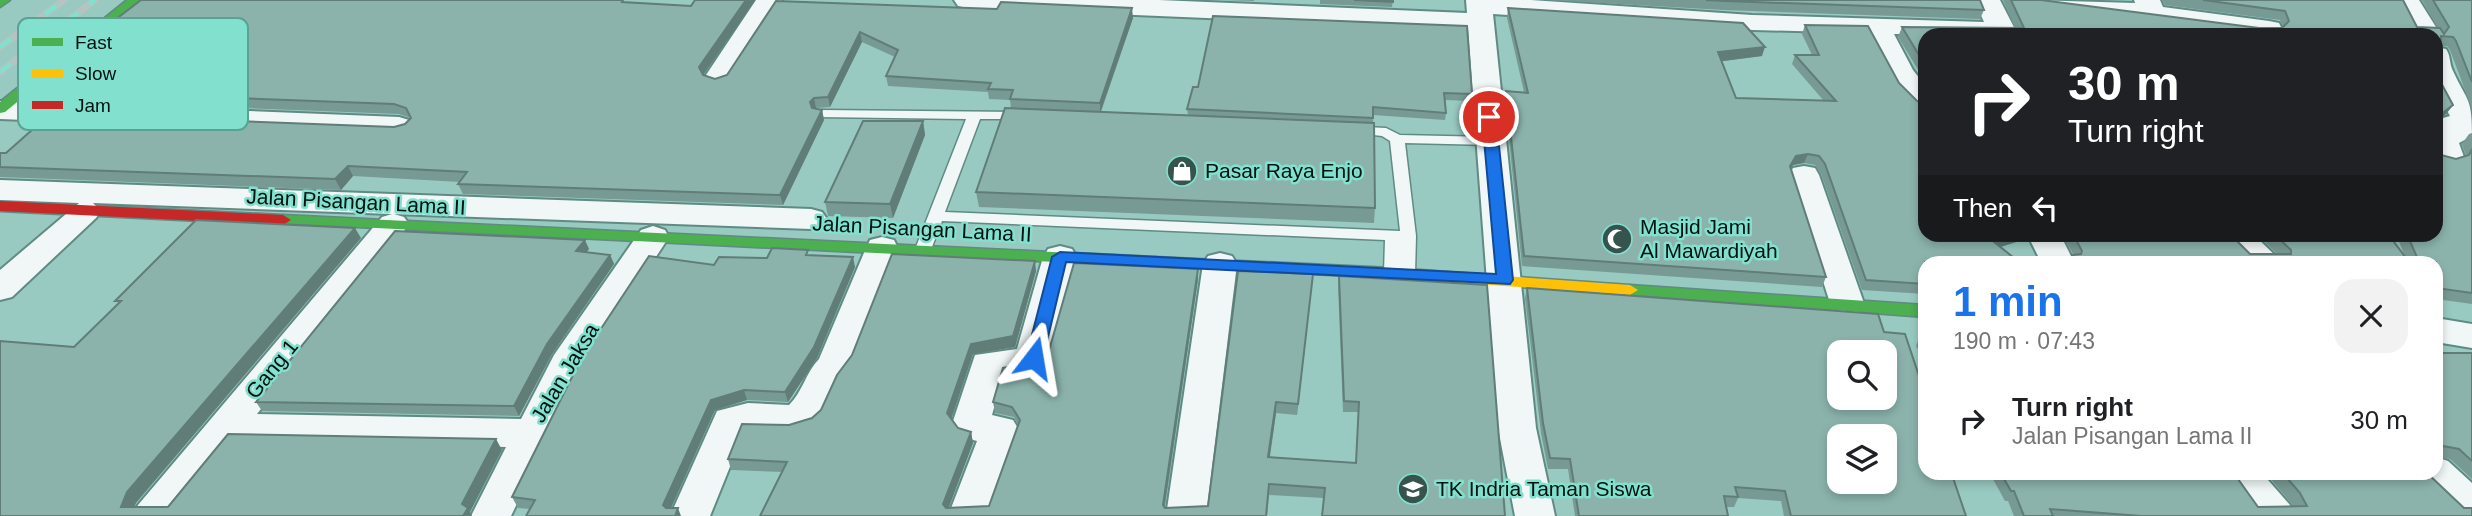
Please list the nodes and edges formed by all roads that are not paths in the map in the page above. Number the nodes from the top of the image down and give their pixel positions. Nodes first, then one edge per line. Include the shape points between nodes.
1 (135, 0) edge
2 (769, 0) edge
3 (967, 0) edge
4 (1726, 0) edge
5 (1827, 0) edge
6 (1987, 0) edge
7 (2042, 0) edge
8 (2406, 0) edge
9 (1173, 4) edge
10 (2149, 7) edge
11 (1479, 9) edge
12 (113, 18) edge
13 (1746, 23) junction
14 (1836, 26) junction
15 (1877, 28) junction
16 (1955, 28) edge
17 (2001, 28) edge
18 (2264, 28) edge
19 (2421, 28) edge
20 (718, 78) edge
21 (2443, 78) edge
22 (18, 95) edge
23 (1918, 95) edge
24 (0, 110) edge
25 (18, 111) edge
26 (822, 114) edge
27 (975, 114) junction
28 (1031, 116) edge
29 (248, 120) edge
30 (399, 126) edge
31 (1339, 128) edge
32 (2454, 137) edge
33 (1396, 139) junction
34 (1491, 141) junction
35 (1804, 175) dead end
36 (3, 205) edge
37 (85, 211) junction
38 (937, 216) junction
39 (811, 219) dead end
40 (393, 224) junction
41 (1401, 236) junction
42 (653, 237) junction
43 (2241, 242) edge
44 (882, 248) junction
45 (922, 252) junction
46 (2258, 256) edge
47 (1060, 257) junction
48 (1220, 264) junction
49 (1400, 274) junction
50 (1505, 280) junction
51 (0, 289) edge
52 (1848, 306) junction
53 (1918, 311) edge
54 (2443, 331) edge
55 (2472, 337) edge
56 (224, 428) junction
57 (530, 433) junction
58 (2245, 480) edge
59 (2443, 480) edge
60 (2472, 507) edge
61 (152, 516) edge
62 (491, 516) edge
63 (690, 516) edge
64 (968, 516) edge
65 (1186, 516) edge
66 (1535, 516) edge
67 (2276, 516) edge

1 - 12 street
2 - 20 street
3 - 9 street
4 - 13 street
5 - 14 street
6 - 17 street
7 - 10 street
8 - 19 street
9 - 11 street
10 - 18 street
11 - 13 street
11 - 34 street
13 - 14 street
14 - 15 street
15 - 16 street via 1916,24
15 - 23 street via 1900,73
21 - 32 street via 2461,110
22 - 24 street
24 - 25 street
26 - 27 lane
27 - 28 lane
27 - 38 lane
29 - 30 street
31 - 33 lane via 1378,130
33 - 34 lane
33 - 41 lane
34 - 50 street
35 - 52 street
36 - 37 street, Jalan Pisangan Lama II
36 - 39 street
37 - 40 street, Jalan Pisangan Lama II
37 - 51 street
38 - 41 lane
38 - 45 lane
40 - 42 street, Jalan Pisangan Lama II
40 - 56 street, Gang 1
41 - 49 lane
42 - 44 street, Jalan Pisangan Lama II
42 - 57 street, Jalan Jaksa via 567,364
43 - 46 street
44 - 45 street, Jalan Pisangan Lama II
44 - 63 street via 834,365 822,378 808,409 792,419 730,421
45 - 47 street, Jalan Pisangan Lama II
47 - 48 street, Jalan Pisangan Lama II
47 - 64 street via 1032,361 988,365 972,426 1000,430
48 - 49 street, Jalan Pisangan Lama II
48 - 65 street
49 - 50 street, Jalan Pisangan Lama II
50 - 52 street, Jalan Pisangan Lama II
50 - 66 street via 1517,428
52 - 53 street, Jalan Pisangan Lama II
54 - 55 street
56 - 57 street
56 - 61 street, Gang 1
57 - 62 street, Jalan Jaksa
58 - 67 street
59 - 60 street

